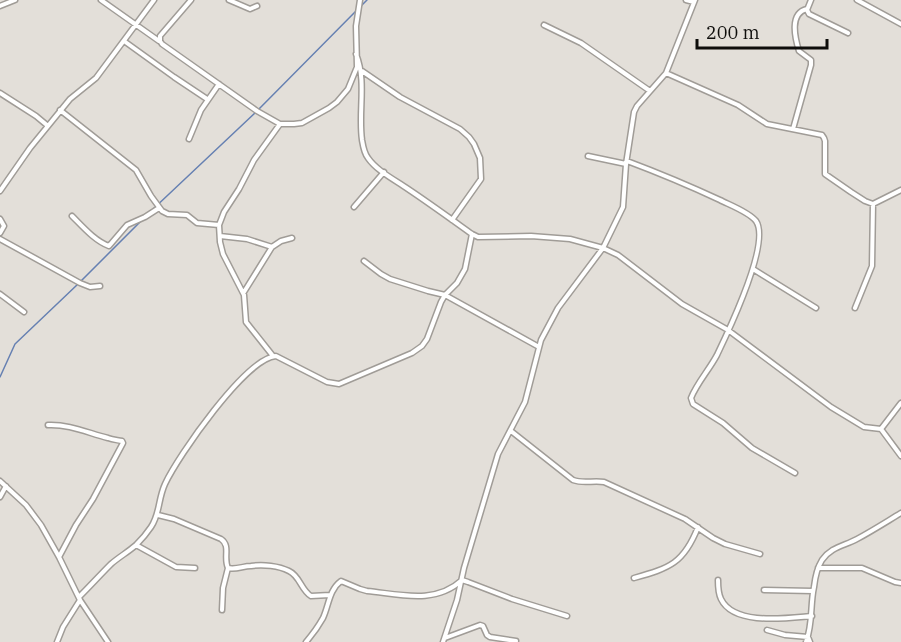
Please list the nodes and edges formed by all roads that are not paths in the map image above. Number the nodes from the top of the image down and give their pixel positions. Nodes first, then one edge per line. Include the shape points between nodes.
1 (101, 0) edge
2 (154, 0) edge
3 (190, 0) edge
4 (229, 0) edge
5 (360, 0) edge
6 (686, 0) edge
7 (811, 0) edge
8 (857, 0) edge
9 (13, 1) edge
10 (695, 1) edge
11 (0, 6) edge
12 (257, 6) dead end
13 (807, 9) junction
14 (136, 24) junction
15 (901, 24) edge
16 (544, 25) dead end
17 (848, 33) dead end
18 (124, 41) junction
19 (160, 41) junction
20 (356, 54) junction
21 (361, 70) junction
22 (666, 74) junction
23 (219, 84) junction
24 (650, 91) junction
25 (0, 93) edge
26 (207, 99) junction
27 (60, 110) junction
28 (280, 124) junction
29 (48, 126) junction
30 (793, 129) junction
31 (189, 139) dead end
32 (588, 156) dead end
33 (627, 162) junction
34 (384, 172) junction
35 (901, 190) edge
36 (0, 191) edge
37 (873, 204) junction
38 (354, 207) dead end
39 (159, 208) junction
40 (72, 216) dead end
41 (0, 219) edge
42 (452, 219) junction
43 (219, 225) junction
44 (0, 233) edge
45 (472, 234) junction
46 (220, 236) junction
47 (292, 237) dead end
48 (0, 239) edge
49 (272, 247) junction
50 (603, 248) junction
51 (364, 261) dead end
52 (753, 269) junction
53 (100, 286) dead end
54 (243, 292) junction
55 (0, 294) edge
56 (445, 295) junction
57 (816, 308) dead end
58 (855, 308) dead end
59 (24, 312) dead end
60 (728, 330) junction
61 (539, 347) junction
62 (273, 356) junction
63 (901, 403) edge
64 (48, 425) dead end
65 (881, 429) junction
66 (511, 431) junction
67 (901, 456) edge
68 (795, 472) dead end
69 (0, 481) edge
70 (6, 486) junction
71 (0, 497) edge
72 (901, 513) edge
73 (158, 515) junction
74 (698, 527) junction
75 (136, 545) junction
76 (760, 554) dead end
77 (59, 557) junction
78 (195, 568) dead end
79 (228, 568) junction
80 (818, 568) junction
81 (634, 578) dead end
82 (462, 580) junction
83 (718, 580) dead end
84 (901, 583) edge
85 (764, 590) dead end
86 (813, 591) junction
87 (330, 595) junction
88 (79, 598) junction
89 (222, 610) dead end
90 (567, 616) dead end
91 (812, 616) junction
92 (767, 630) dead end
93 (444, 640) edge
94 (808, 640) edge
95 (516, 641) edge
96 (57, 642) edge
97 (108, 642) edge
98 (306, 642) edge

1 - 14 street
2 - 14 street
3 - 19 street
4 - 12 street via 250,9
5 - 20 street
6 - 10 street
7 - 13 street
8 - 15 street
9 - 11 street
10 - 22 street
13 - 17 street via 809,14
13 - 30 street via 796,17 796,37 799,51 812,63
14 - 18 street
14 - 19 street
16 - 24 street via 581,43
18 - 26 street
18 - 27 street via 96,78
19 - 23 street
20 - 21 street
20 - 28 street via 353,80 337,102 302,123
21 - 34 street via 364,152
21 - 42 street via 400,97 460,129 474,144 480,158 481,179
22 - 24 street
22 - 30 street via 738,105 767,124
23 - 26 street
23 - 28 street
24 - 33 street via 634,112
25 - 29 street
26 - 31 street
27 - 29 street
27 - 39 street via 136,170
28 - 43 street via 254,160
29 - 36 street
30 - 37 street via 822,135 825,174
32 - 33 street
33 - 50 street via 623,207
33 - 52 street via 736,207 752,218 759,235
34 - 38 street
34 - 42 street
35 - 37 street
37 - 58 street via 872,266
39 - 40 street via 127,225 109,246
39 - 43 street via 187,215 197,223
41 - 44 street via 4,226
42 - 45 street
43 - 46 street
45 - 50 street via 482,238 570,239
45 - 56 street via 465,269
46 - 49 street
46 - 54 street via 224,254
47 - 49 street
48 - 53 street via 80,283
49 - 54 street
50 - 60 street via 682,304
50 - 61 street via 558,308
51 - 56 street via 390,279
52 - 57 street
52 - 60 street
54 - 62 street via 246,322
55 - 59 street
56 - 61 street
56 - 62 street via 427,339 417,350 343,383 334,384
60 - 65 street via 831,407 864,427
60 - 68 street via 691,397 692,402 760,454
61 - 66 street via 525,402
62 - 73 street via 246,374 228,393 186,448 164,486
63 - 65 street
64 - 77 street via 86,431 123,443
65 - 67 street
66 - 74 street via 573,480 604,482
66 - 82 street via 498,454
69 - 70 street
70 - 71 street
70 - 77 street via 41,525
72 - 80 street via 834,549
73 - 75 street
73 - 79 street via 226,542
74 - 76 street via 725,544
74 - 81 street via 690,547 677,561
75 - 78 street via 176,567
75 - 88 street via 111,564
77 - 88 street
79 - 87 street via 278,567 294,574 307,594
79 - 89 street
80 - 84 street via 862,568
80 - 86 street
82 - 87 street via 443,593 418,596 367,591 341,581
82 - 90 street
82 - 93 street
83 - 91 street via 721,600 736,612 763,618
85 - 86 street
86 - 91 street
87 - 98 street via 323,617
88 - 96 street
88 - 97 street
91 - 94 street
92 - 94 street
93 - 95 street via 480,625 490,637

